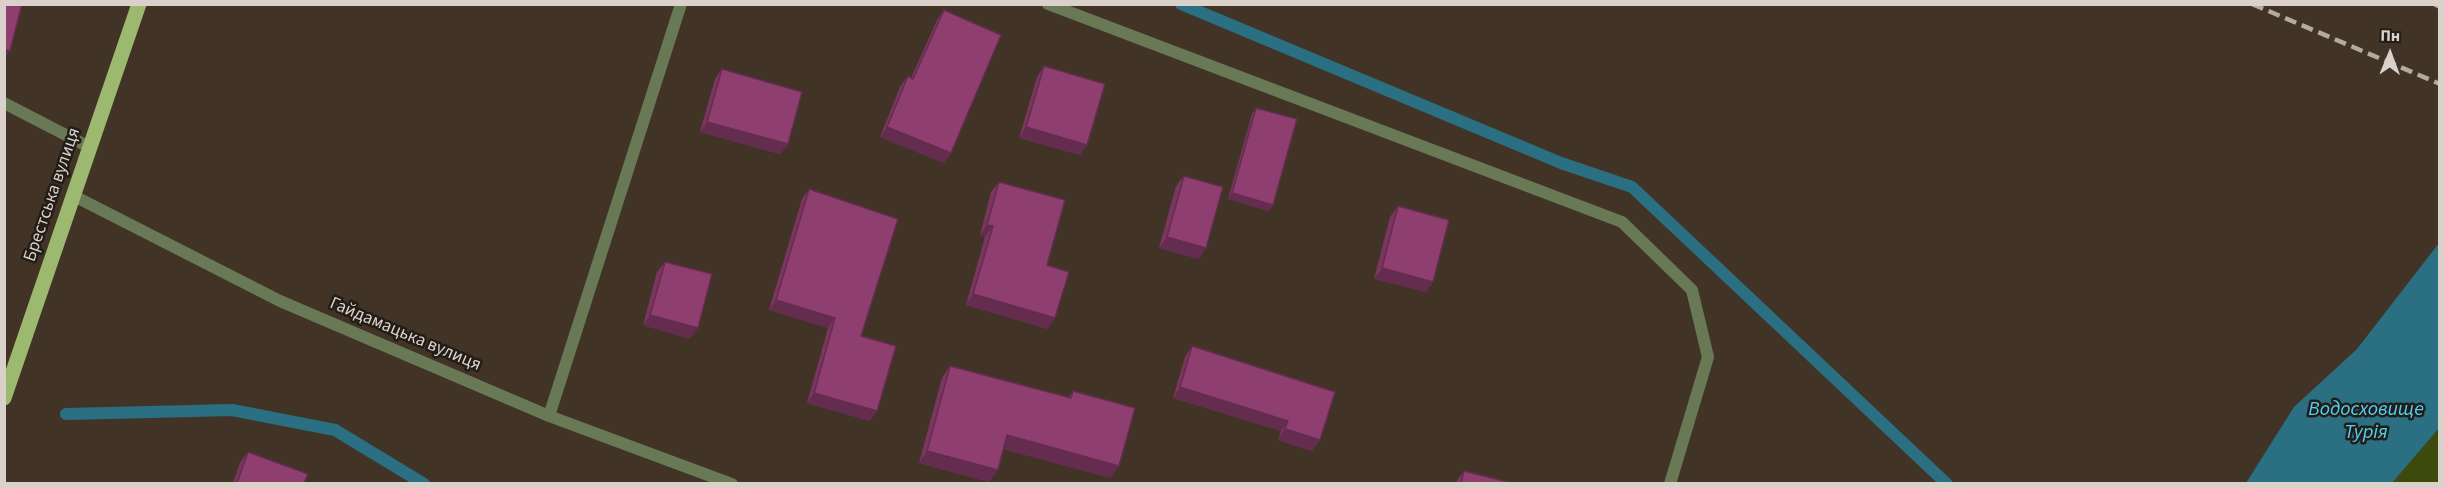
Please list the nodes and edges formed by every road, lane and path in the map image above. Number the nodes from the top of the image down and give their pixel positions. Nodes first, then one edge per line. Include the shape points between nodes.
1 (139, 4) edge
2 (681, 4) edge
3 (1048, 4) edge
4 (4, 103) edge
5 (89, 147) junction
6 (74, 196) junction
7 (4, 398) edge
8 (549, 417) junction
9 (732, 483) edge
10 (1670, 483) edge

1 - 5 main road, Брестська вулиця
2 - 8 street
3 - 10 street via 1622,222 1692,290 1708,357
4 - 5 street
5 - 6 main road, Брестська вулиця
6 - 7 main road, Брестська вулиця
6 - 8 street, Гайдамацька вулиця via 280,301
8 - 9 street, Гайдамацька вулиця

